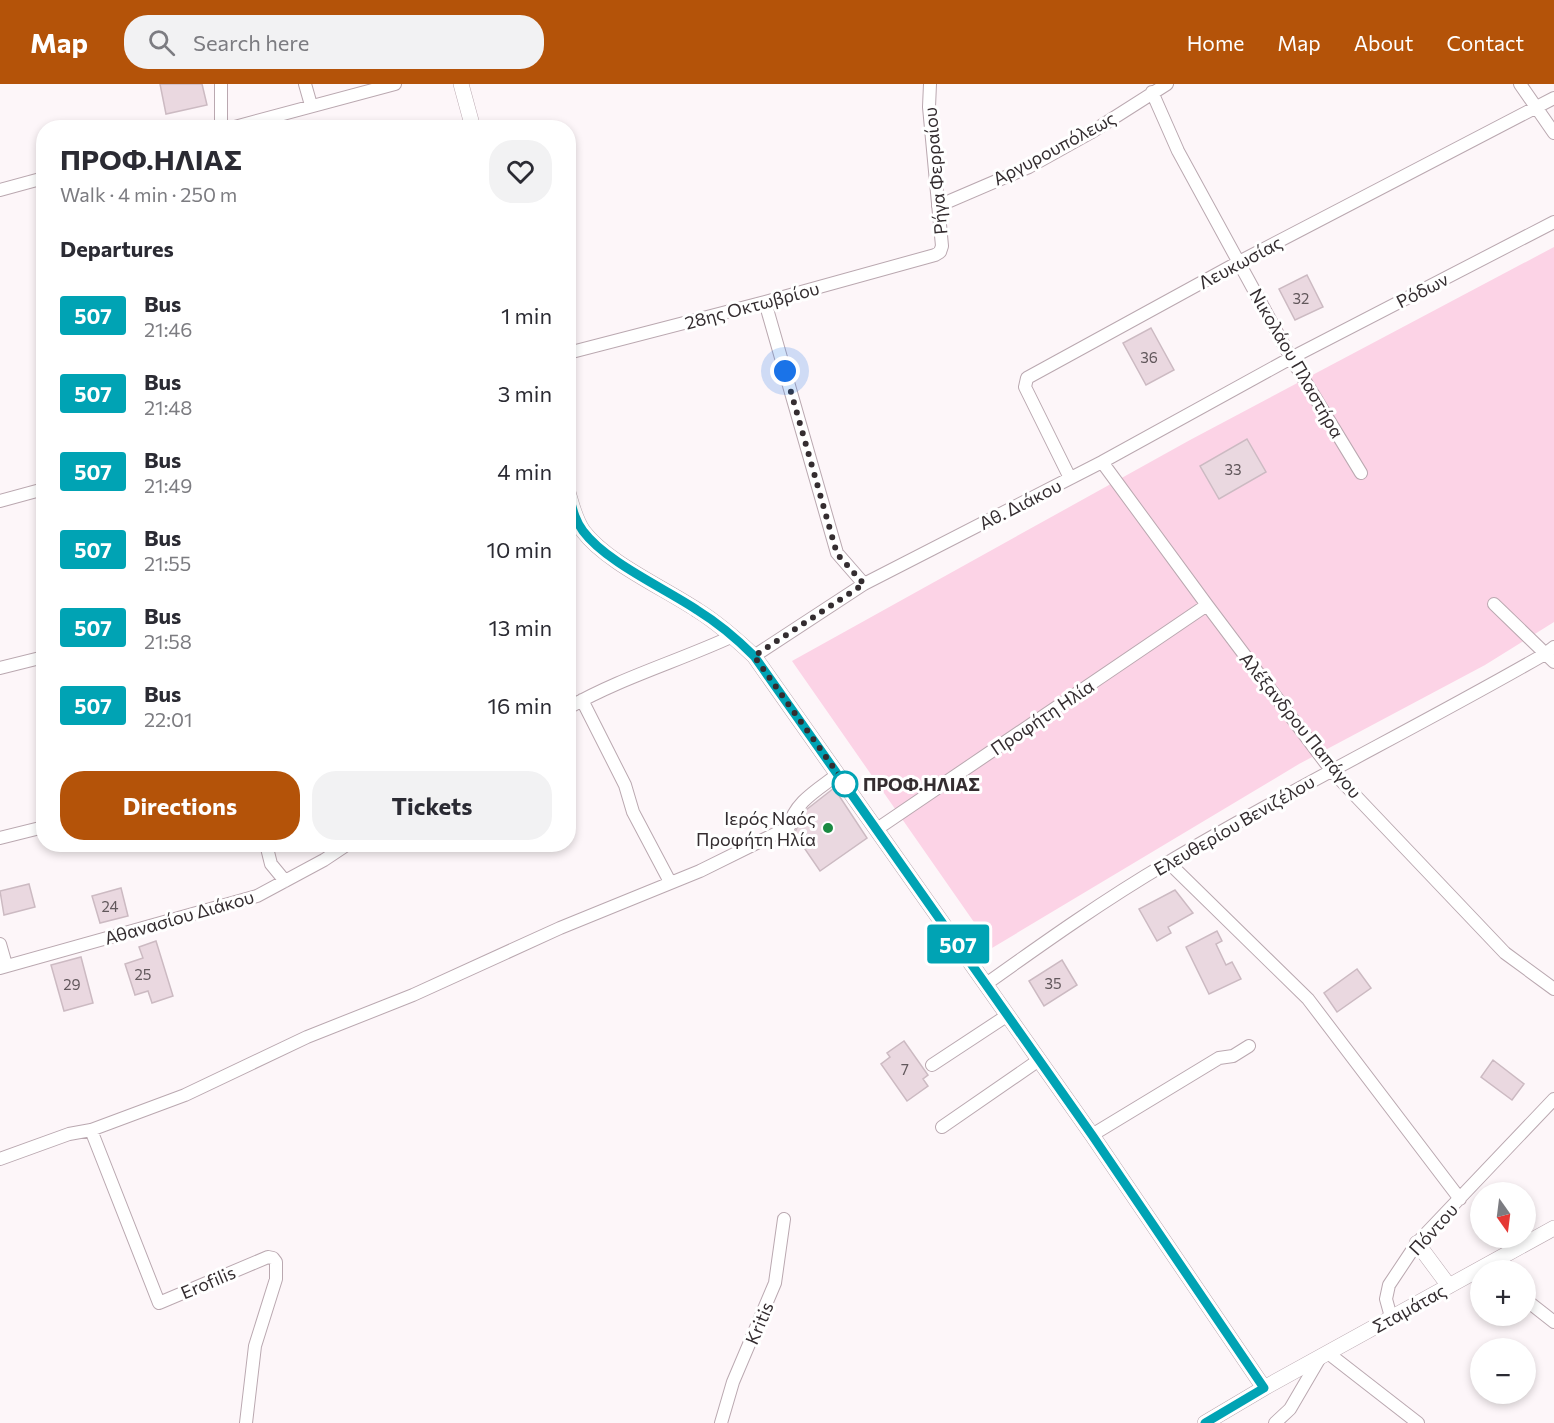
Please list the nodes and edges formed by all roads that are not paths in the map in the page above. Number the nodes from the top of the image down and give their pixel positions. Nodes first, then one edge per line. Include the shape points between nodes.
1 (220, 84) edge
2 (305, 84) edge
3 (395, 84) edge
4 (461, 84) edge
5 (930, 84) edge
6 (1167, 84) edge
7 (1520, 84) edge
8 (1152, 92) junction
9 (1554, 98) edge
10 (311, 105) junction
11 (1537, 108) junction
12 (221, 120) edge
13 (259, 120) edge
14 (471, 120) edge
15 (1554, 133) edge
16 (36, 180) edge
17 (0, 190) edge
18 (938, 206) junction
19 (1554, 222) edge
20 (935, 255) joint
21 (1239, 262) junction
22 (765, 302) junction
23 (576, 351) edge
24 (1291, 358) junction
25 (1102, 462) junction
26 (1361, 473) dead end
27 (1070, 478) junction
28 (36, 491) edge
29 (0, 501) edge
30 (576, 524) edge
31 (864, 584) junction
32 (1494, 604) dead end
33 (1207, 605) junction
34 (733, 636) junction
35 (1551, 654) edge
36 (754, 656) junction
37 (36, 659) edge
38 (0, 668) edge
39 (582, 700) junction
40 (576, 703) edge
41 (1331, 770) junction
42 (838, 774) junction
43 (36, 829) edge
44 (877, 829) junction
45 (0, 838) edge
46 (268, 852) edge
47 (334, 852) edge
48 (1168, 862) junction
49 (285, 881) junction
50 (670, 882) junction
51 (0, 944) edge
52 (3, 967) edge
53 (986, 984) junction
54 (1554, 989) edge
55 (1008, 1015) junction
56 (1249, 1046) dead end
57 (1039, 1060) junction
58 (932, 1065) dead end
59 (1554, 1099) edge
60 (942, 1127) dead end
61 (91, 1130) junction
62 (1092, 1135) junction
63 (0, 1159) edge
64 (1460, 1199) junction
65 (784, 1219) dead end
66 (1554, 1228) edge
67 (1417, 1244) junction
68 (1500, 1260) edge
69 (1470, 1276) edge
70 (1449, 1286) junction
71 (1536, 1308) edge
72 (1391, 1317) junction
73 (1554, 1322) edge
74 (1325, 1354) junction
75 (1264, 1388) junction
76 (246, 1423) edge
77 (721, 1423) edge
78 (1205, 1423) edge
79 (1275, 1423) edge
80 (1418, 1423) edge

1 - 12 street
2 - 10 street
3 - 10 street
4 - 14 street
5 - 18 street, Ρήγα Φερραίου
6 - 8 street, Αργυρουπόλεως
7 - 11 street
8 - 18 street, Αργυρουπόλεως via 1029,167
8 - 21 street, Νικολάου Πλαστήρα via 1178,151
9 - 11 street, Λευκωσίας
10 - 13 street
11 - 15 street
11 - 21 street, Λευκωσίας
16 - 17 street
18 - 20 street, Ρήγα Φερραίου via 942,246
19 - 24 street, Ρόδων
20 - 22 street, 28ης Οκτωβρίου
21 - 24 street, Νικολάου Πλαστήρα
21 - 27 street, Λευκωσίας via 1027,378 1024,387
22 - 23 street, 28ης Οκτωβρίου
22 - 31 street via 837,554
24 - 25 street, Αθ. Διάκου
24 - 26 street, Νικολάου Πλαστήρα
25 - 27 street, Αθ. Διάκου
25 - 33 street, Αλέξανδρου Παπάγου
27 - 31 street, Αθ. Διάκου
28 - 29 street
30 - 34 street via 603,550
31 - 36 street, Αθ. Διάκου
32 - 35 street
33 - 41 street, Αλέξανδρου Παπάγου
33 - 44 street, Προφήτη Ηλία
34 - 36 street
34 - 39 street
35 - 41 street, Ελευθερίου Βενιζέλου
36 - 42 street
37 - 38 street
39 - 40 street
39 - 50 street
41 - 48 street, Ελευθερίου Βενιζέλου
41 - 54 street, Αλέξανδρου Παπάγου via 1505,953
42 - 44 street
42 - 50 street via 799,805 789,827
43 - 45 street
44 - 53 street
46 - 49 street via 271,864
47 - 49 street, Αθανασίου Διάκου
48 - 53 street, Ελευθερίου Βενιζέλου via 1090,910
48 - 64 street via 1308,999
49 - 52 street, Αθανασίου Διάκου via 257,896
50 - 61 street via 413,996 307,1037 185,1095
51 - 52 street
53 - 55 street
55 - 57 street
55 - 58 street
56 - 62 street via 1233,1056 1219,1058
57 - 60 street
57 - 62 street
59 - 64 street, Πόντου
61 - 63 street
61 - 76 street, Erofilis via 159,1303 268,1257 276,1262 276,1279 255,1346
62 - 75 street
64 - 67 street, Πόντου
65 - 77 street, Kritis via 775,1283 733,1382
66 - 68 street, Σταμάτας
67 - 70 street
67 - 72 street, Πόντου via 1389,1285 1386,1299
69 - 70 street, Σταμάτας
70 - 72 street, Σταμάτας
71 - 73 street
72 - 74 street, Σταμάτας
74 - 75 street, Σταμάτας
74 - 79 street via 1290,1409
74 - 80 street
75 - 78 street, Σταμάτας

